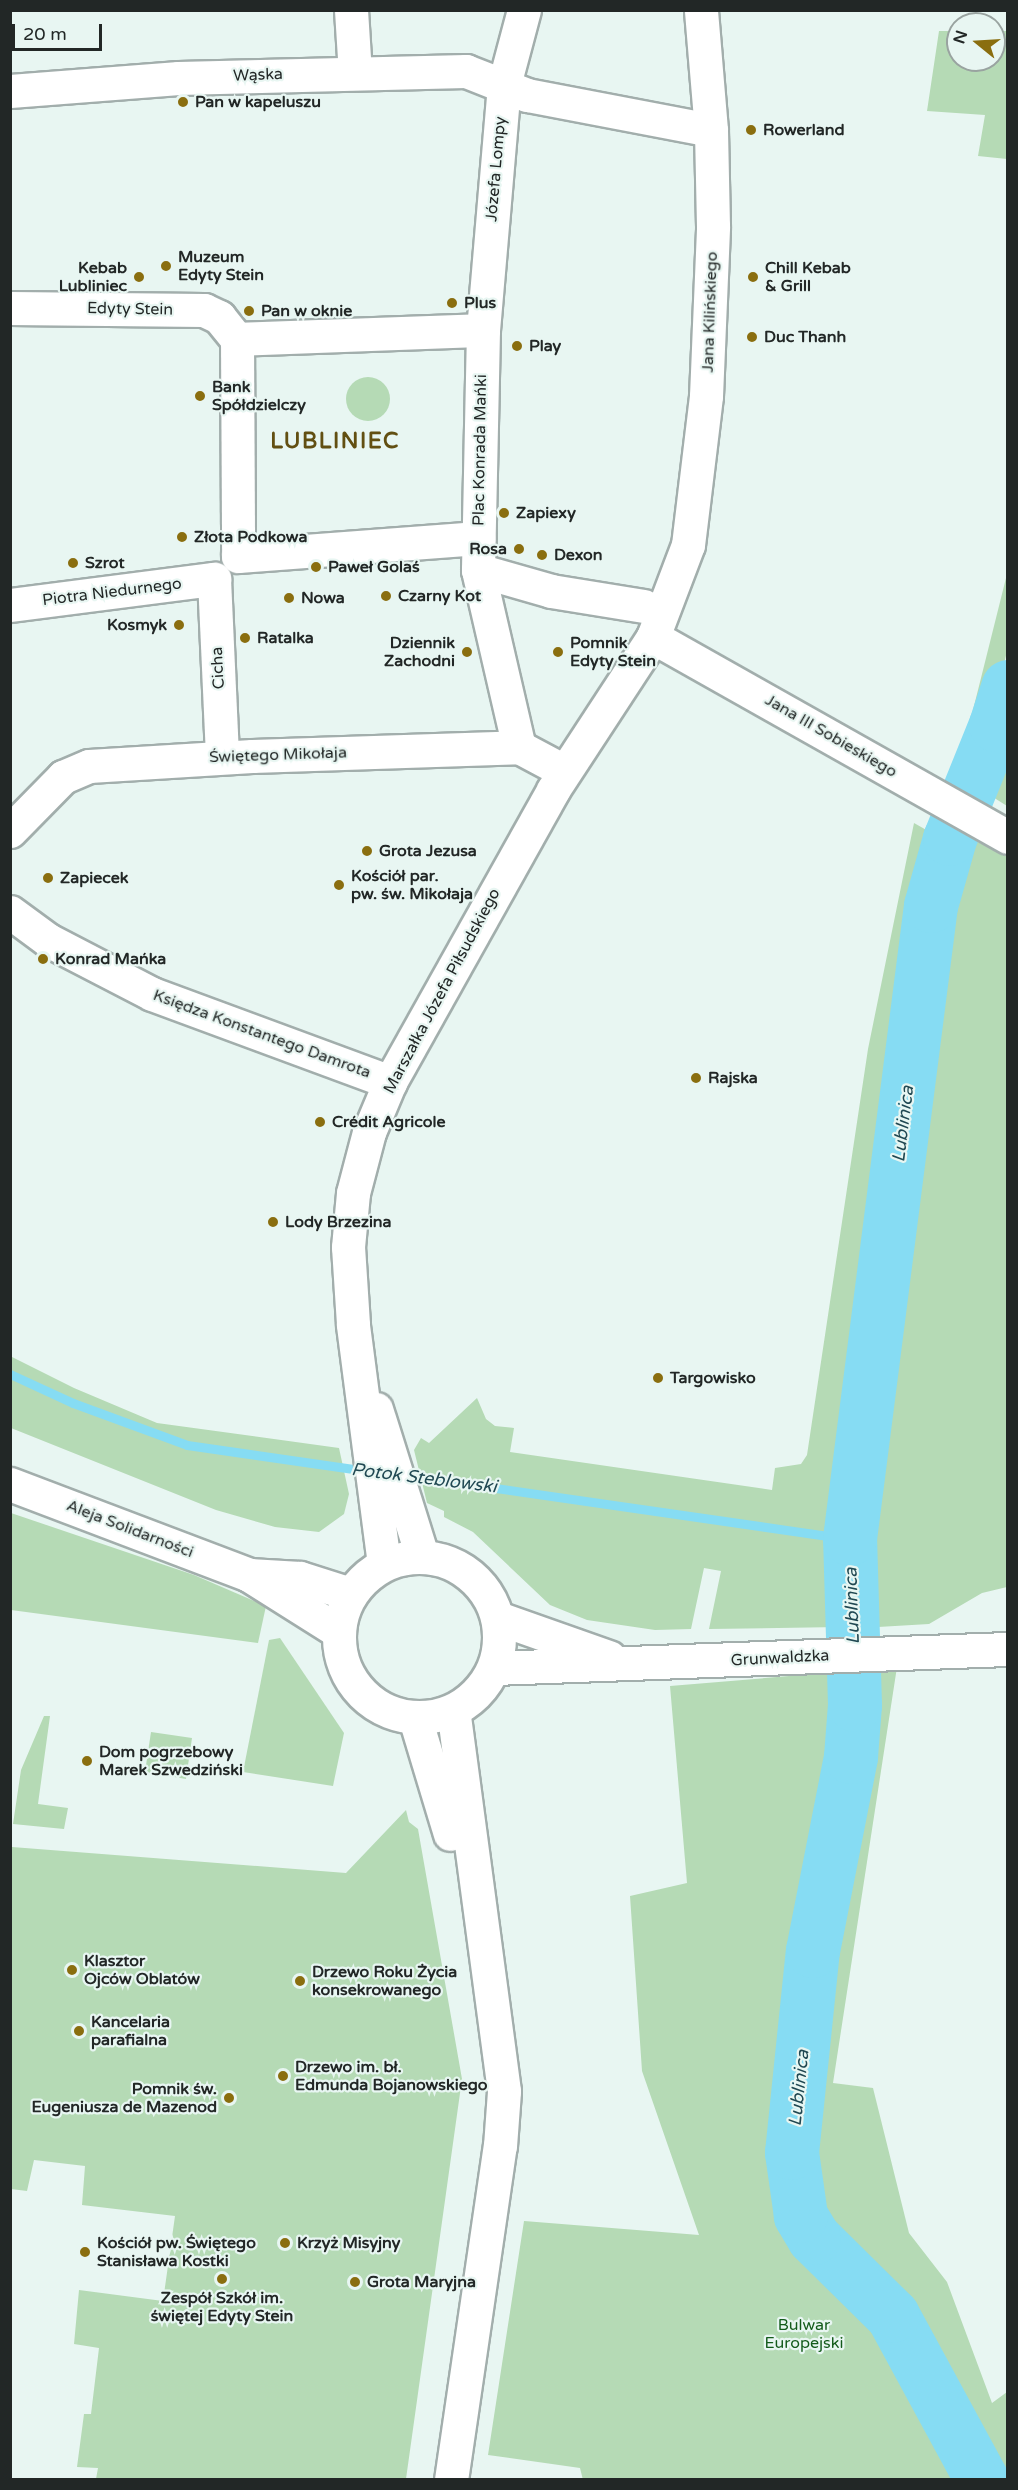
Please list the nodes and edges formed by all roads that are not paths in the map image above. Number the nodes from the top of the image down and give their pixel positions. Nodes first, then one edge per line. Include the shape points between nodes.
1 (351, 10) edge
2 (524, 10) edge
3 (700, 10) edge
4 (355, 73) junction
5 (504, 85) junction
6 (10, 91) edge
7 (711, 130) junction
8 (10, 308) edge
9 (483, 330) junction
10 (237, 339) junction
11 (478, 554) junction
12 (238, 556) junction
13 (214, 579) junction
14 (10, 605) edge
15 (655, 618) junction
16 (519, 747) junction
17 (222, 757) junction
18 (564, 771) junction
19 (10, 831) edge
20 (1008, 837) edge
21 (10, 912) edge
22 (390, 1082) junction
23 (383, 1472) junction
24 (10, 1484) edge
25 (423, 1556) junction
26 (384, 1564) junction
27 (249, 1575) junction
28 (350, 1594) junction
29 (498, 1618) junction
30 (338, 1631) junction
31 (1008, 1649) edge
32 (624, 1662) junction
33 (494, 1668) junction
34 (453, 1711) junction
35 (415, 1718) junction
36 (480, 1925) junction
37 (451, 2480) edge

1 - 4 street
2 - 5 street, Józefa Lompy
3 - 7 street, Jana Kilińskiego
4 - 5 street, Wąska via 466,70
4 - 6 street, Wąska via 178,78
5 - 7 street, Wąska via 527,95
5 - 9 street, Józefa Lompy
7 - 15 street, Jana Kilińskiego via 706,396 688,545
8 - 10 street, Edyty Stein via 204,310 219,317
9 - 10 street
9 - 11 street, Plac Konrada Mańki
10 - 12 street
11 - 12 street, Plac Konrada Mańki
11 - 15 street via 550,591
11 - 16 street
12 - 13 street
13 - 14 street, Piotra Niedurnego
13 - 17 street, Cicha
15 - 18 street, Jana Kilińskiego
15 - 20 street, Jana III Sobieskiego
16 - 17 street, Świętego Mikołaja
16 - 18 street
17 - 19 street, Świętego Mikołaja via 75,770 63,777
18 - 22 street, Marszałka Józefa Piłsudskiego
21 - 22 street, Księdza Konstantego Damrota via 57,945 152,994
22 - 23 street, Marszałka Józefa Piłsudskiego via 360,1162 350,1224 349,1274 360,1365
23 - 25 street, Marszałka Józefa Piłsudskiego
23 - 26 street, Marszałka Józefa Piłsudskiego
24 - 27 street, Aleja Solidarności
25 - 26 street
25 - 29 street via 448,1562 471,1575 488,1594
26 - 28 street
27 - 28 street, Aleja Solidarności via 300,1578
27 - 30 street, Aleja Solidarności
28 - 30 street
29 - 32 street, Grunwaldzka
29 - 33 street via 500,1643
30 - 35 street via 341,1657 362,1693 390,1713
31 - 32 street, Grunwaldzka
32 - 33 street, Grunwaldzka
33 - 34 street via 470,1700
34 - 35 street
34 - 36 street via 458,1768 477,1874
35 - 36 street
36 - 37 street via 495,2004 504,2091 500,2146

